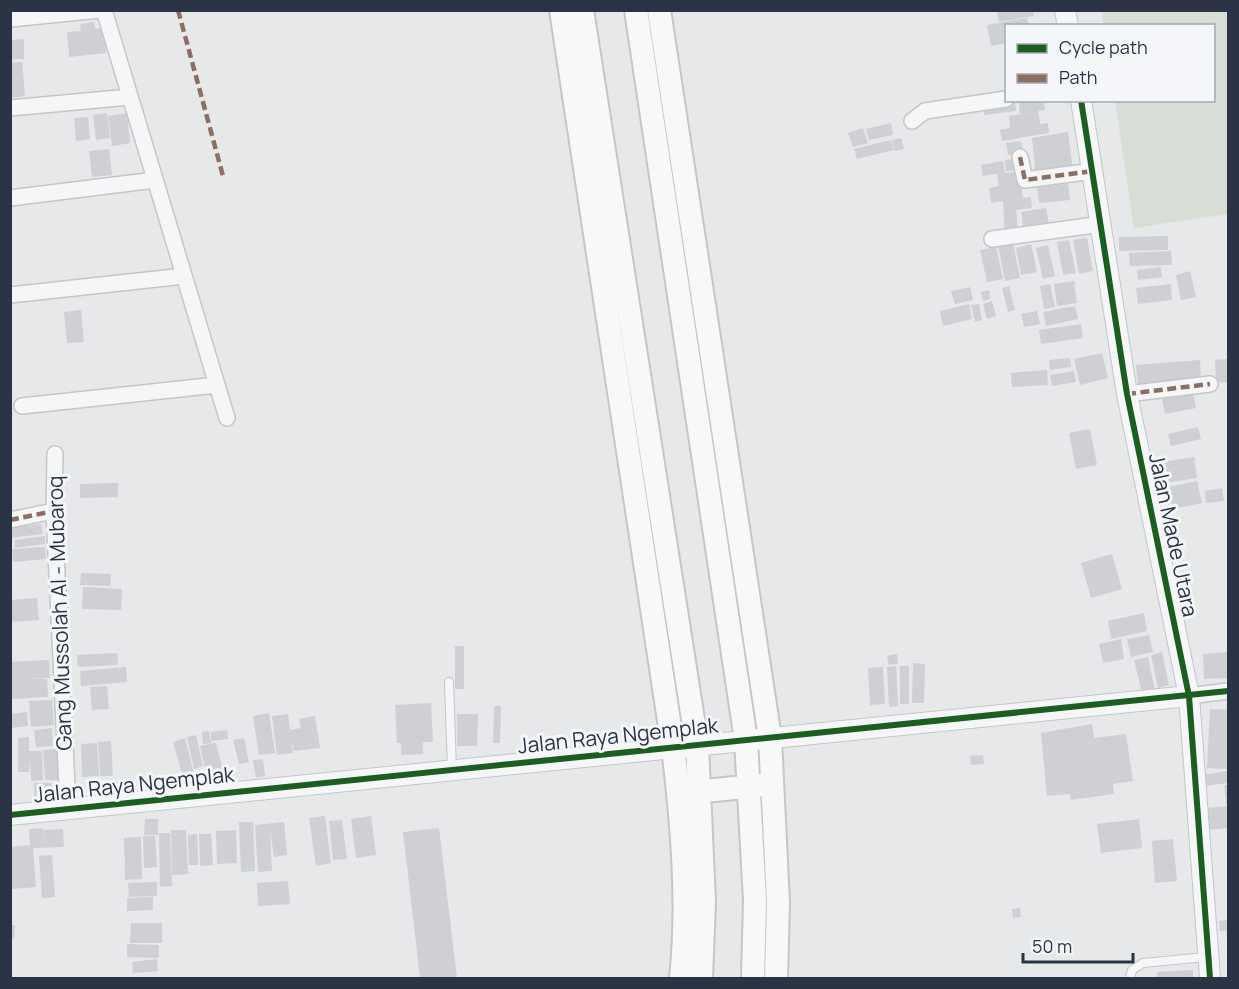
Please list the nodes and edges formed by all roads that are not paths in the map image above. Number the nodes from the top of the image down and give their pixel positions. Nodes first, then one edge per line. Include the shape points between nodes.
1 (102, 10) edge
2 (561, 10) edge
3 (582, 10) edge
4 (636, 10) edge
5 (659, 10) edge
6 (10, 19) edge
7 (130, 97) junction
8 (1005, 99) edge
9 (1081, 102) edge
10 (10, 108) edge
11 (912, 121) dead end
12 (1020, 157) dead end
13 (1094, 171) junction
14 (155, 180) junction
15 (10, 198) edge
16 (1102, 224) junction
17 (992, 239) dead end
18 (184, 276) junction
19 (10, 295) edge
20 (1210, 384) dead end
21 (218, 385) junction
22 (1127, 394) junction
23 (22, 406) dead end
24 (227, 418) dead end
25 (55, 454) dead end
26 (54, 512) junction
27 (10, 520) edge
28 (449, 682) dead end
29 (1228, 691) edge
30 (1189, 696) junction
31 (770, 738) junction
32 (746, 740) junction
33 (697, 745) junction
34 (673, 747) junction
35 (452, 769) junction
36 (774, 784) junction
37 (749, 786) junction
38 (701, 791) junction
39 (678, 793) junction
40 (68, 808) junction
41 (10, 815) edge
42 (1208, 957) junction
43 (681, 978) edge
44 (701, 978) edge
45 (753, 978) edge
46 (776, 978) edge
47 (1130, 978) edge
48 (1210, 978) edge

1 - 6 street
1 - 7 street
2 - 34 main road
3 - 33 main road
4 - 32 main road
5 - 31 main road
7 - 10 street
7 - 14 street
8 - 11 street via 925,111
9 - 13 street, Jalan Made Utara
12 - 13 street via 1025,180
13 - 16 street, Jalan Made Utara
14 - 15 street
14 - 18 street
16 - 17 street
16 - 22 street, Jalan Made Utara
18 - 19 street
18 - 21 street
20 - 22 street
21 - 23 street
21 - 24 street
22 - 30 street, Jalan Made Utara
25 - 26 street, Gang Mussolah Al - Mubaroq
26 - 27 street
26 - 40 street, Gang Mussolah Al - Mubaroq
28 - 35 lane
29 - 30 street, Jalan Raya Ngemplak
30 - 31 street, Jalan Raya Ngemplak
30 - 42 street, Jalan Made Utara
31 - 32 street, Jalan Raya Ngemplak
31 - 36 main road
32 - 33 street, Jalan Raya Ngemplak
32 - 37 main road
33 - 34 street, Jalan Raya Ngemplak
33 - 38 main road
34 - 35 street, Jalan Raya Ngemplak
34 - 39 main road
35 - 40 street, Jalan Raya Ngemplak
36 - 37 main road
36 - 46 main road
37 - 38 main road
37 - 45 main road via 755,900
38 - 39 main road
38 - 44 main road via 704,902
39 - 43 main road via 684,902
40 - 41 street, Jalan Raya Ngemplak
42 - 47 lane via 1143,963 1132,970
42 - 48 street, Jalan Made Utara

